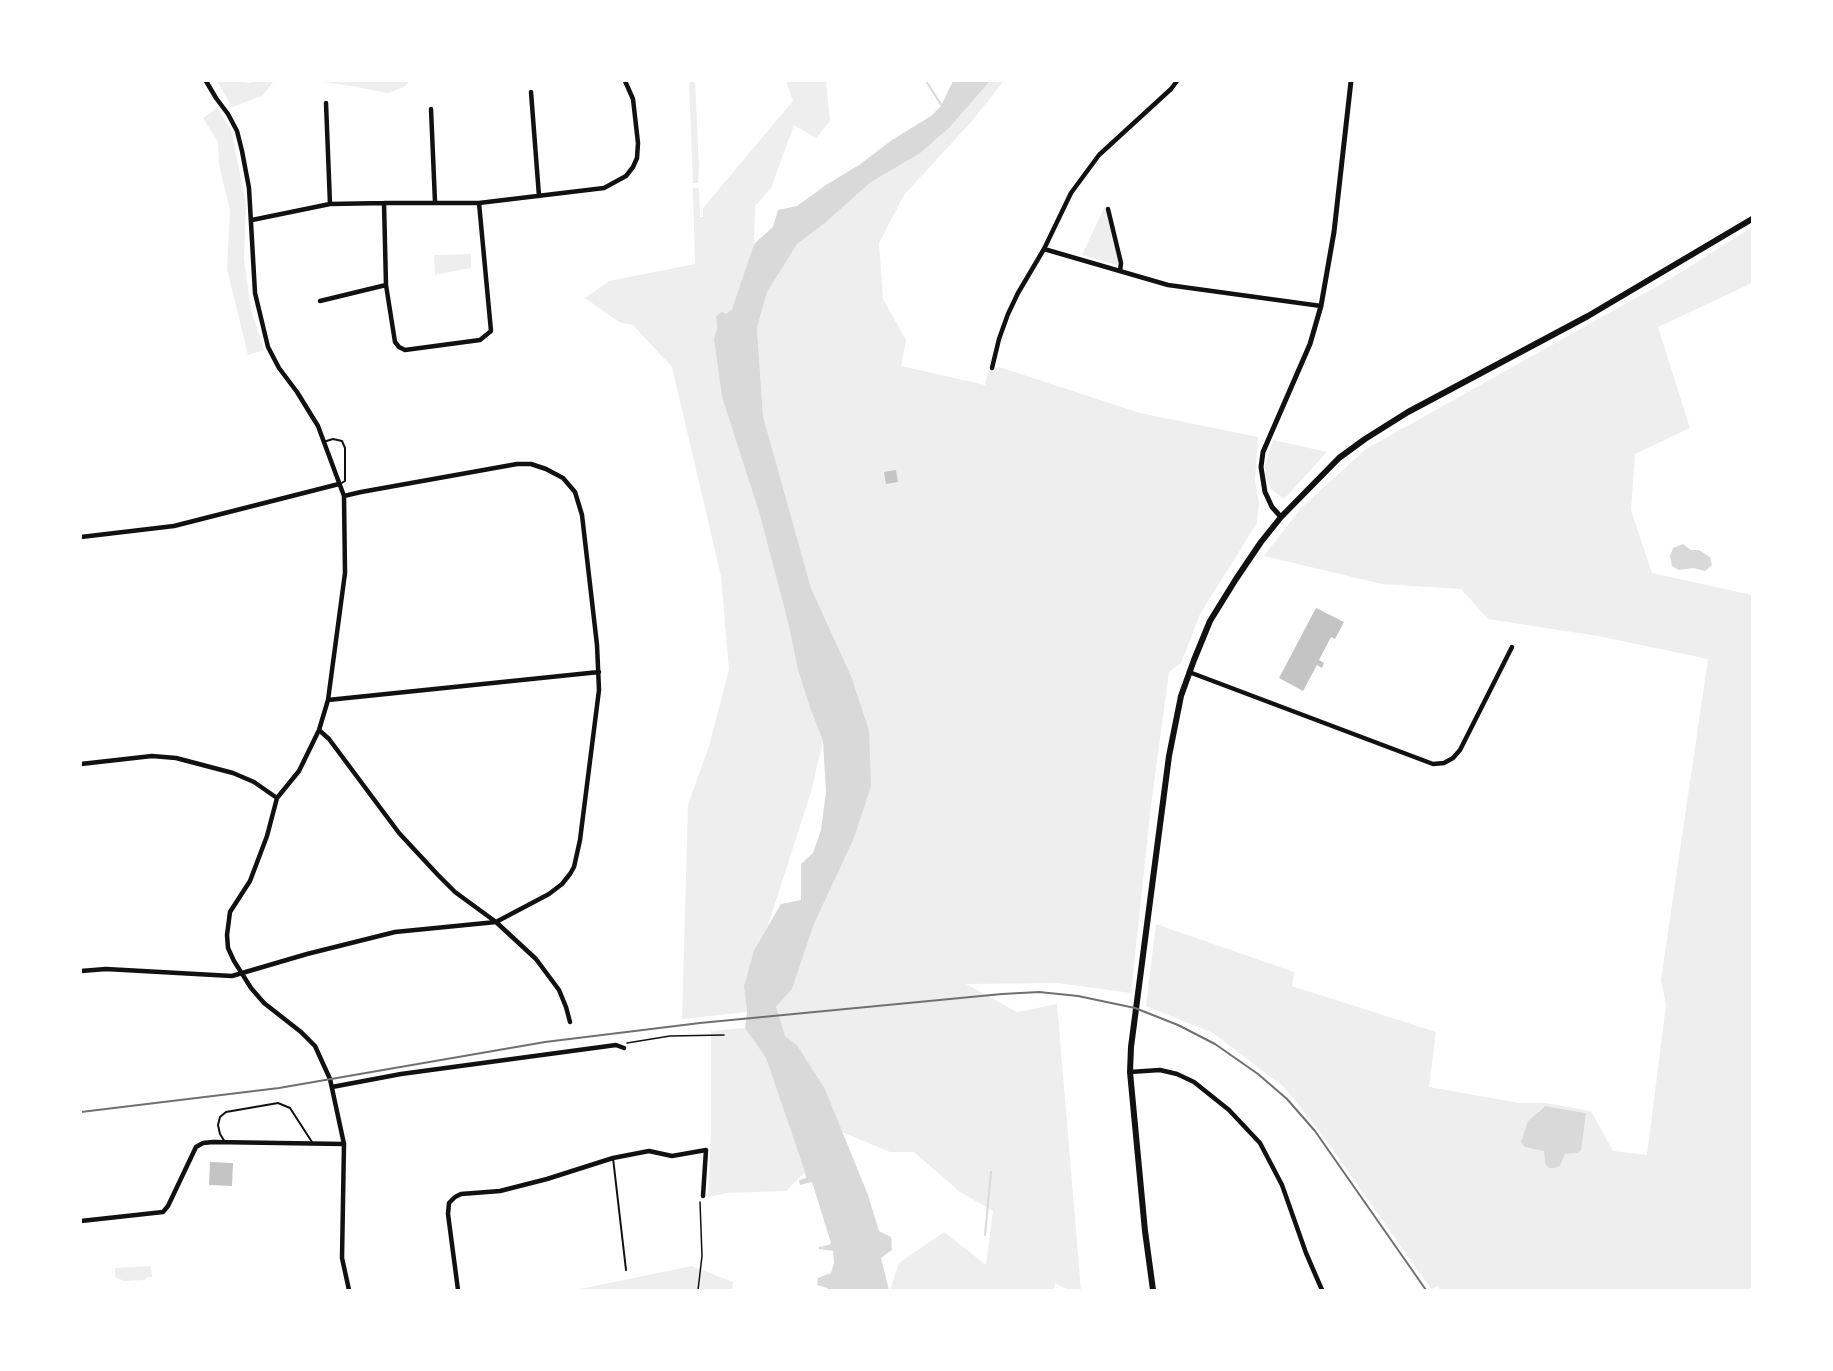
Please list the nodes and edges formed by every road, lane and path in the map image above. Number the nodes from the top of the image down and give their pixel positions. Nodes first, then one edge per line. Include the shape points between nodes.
1 (207, 81) edge
2 (625, 81) edge
3 (1177, 81) edge
4 (1351, 81) edge
5 (531, 92) dead end
6 (326, 103) dead end
7 (431, 109) dead end
8 (539, 196) junction
9 (435, 202) junction
10 (384, 203) junction
11 (479, 203) junction
12 (330, 204) junction
13 (1108, 209) dead end
14 (1752, 219) edge
15 (252, 220) junction
16 (1044, 249) junction
17 (1120, 271) junction
18 (386, 285) junction
19 (320, 301) dead end
20 (1321, 306) junction
21 (992, 368) dead end
22 (323, 442) junction
23 (339, 484) junction
24 (344, 496) junction
25 (1281, 517) junction
26 (81, 537) edge
27 (1512, 647) dead end
28 (599, 672) junction
29 (1189, 672) junction
30 (328, 700) junction
31 (319, 730) junction
32 (81, 764) edge
33 (277, 798) junction
34 (496, 922) junction
35 (81, 971) edge
36 (241, 974) junction
37 (570, 1022) dead end
38 (724, 1035) dead end
39 (622, 1047) joint
40 (1130, 1072) junction
41 (332, 1088) junction
42 (225, 1142) junction
43 (344, 1142) junction
44 (314, 1144) junction
45 (613, 1158) junction
46 (703, 1196) joint
47 (81, 1221) edge
48 (626, 1270) dead end
49 (349, 1290) edge
50 (458, 1290) edge
51 (698, 1290) edge
52 (1153, 1290) edge
53 (1322, 1290) edge

1 - 15 street via 237,131
2 - 8 street via 633,99 638,143 633,167 626,176 604,188
3 - 16 street via 1088,168 1071,193
4 - 20 street via 1335,232
5 - 8 street
6 - 12 street
7 - 9 street
8 - 11 street
9 - 10 street
9 - 11 street
10 - 12 street
10 - 18 street
11 - 18 street via 491,331 480,340 405,350 394,342
12 - 15 street
13 - 17 street
14 - 25 main road via 1588,316 1365,439 1340,458
15 - 22 street via 255,293 268,347 318,426
16 - 17 street
16 - 21 street via 1008,314
17 - 20 street via 1168,285
18 - 19 street
20 - 25 street via 1303,363 1263,452 1265,492
22 - 23 street
22 - 23 lane via 342,441 345,448 345,481
23 - 24 street
23 - 26 street via 174,526
24 - 28 street via 517,464 531,464 563,478 575,492 582,514
24 - 30 street via 345,573
25 - 29 main road via 1230,587 1210,621
27 - 29 street via 1460,750 1444,763 1433,764
28 - 30 street
28 - 34 street via 574,867 549,894
29 - 40 main road via 1168,756
30 - 31 street
31 - 33 street via 299,771
31 - 34 street via 421,857 455,892
32 - 33 street via 152,756 176,758 233,773
33 - 36 street via 263,848 228,924 228,948
34 - 36 street via 395,932
34 - 37 street via 547,973 559,990
35 - 36 street
36 - 41 street via 264,1003 315,1046
38 - 39 path via 670,1036 630,1042
39 - 41 street via 401,1074
40 - 52 main road
40 - 53 street via 1160,1070 1194,1083 1229,1110 1260,1143 1282,1185
41 - 43 street
42 - 44 street
42 - 44 lane via 218,1125 226,1112 278,1103 290,1108
42 - 47 street via 196,1147 163,1212
43 - 44 street
43 - 49 street via 342,1248
45 - 46 street via 649,1151 672,1156 706,1150
45 - 48 lane
45 - 50 street via 542,1181 455,1197 449,1203 448,1214
46 - 51 path via 699,1202 702,1256

